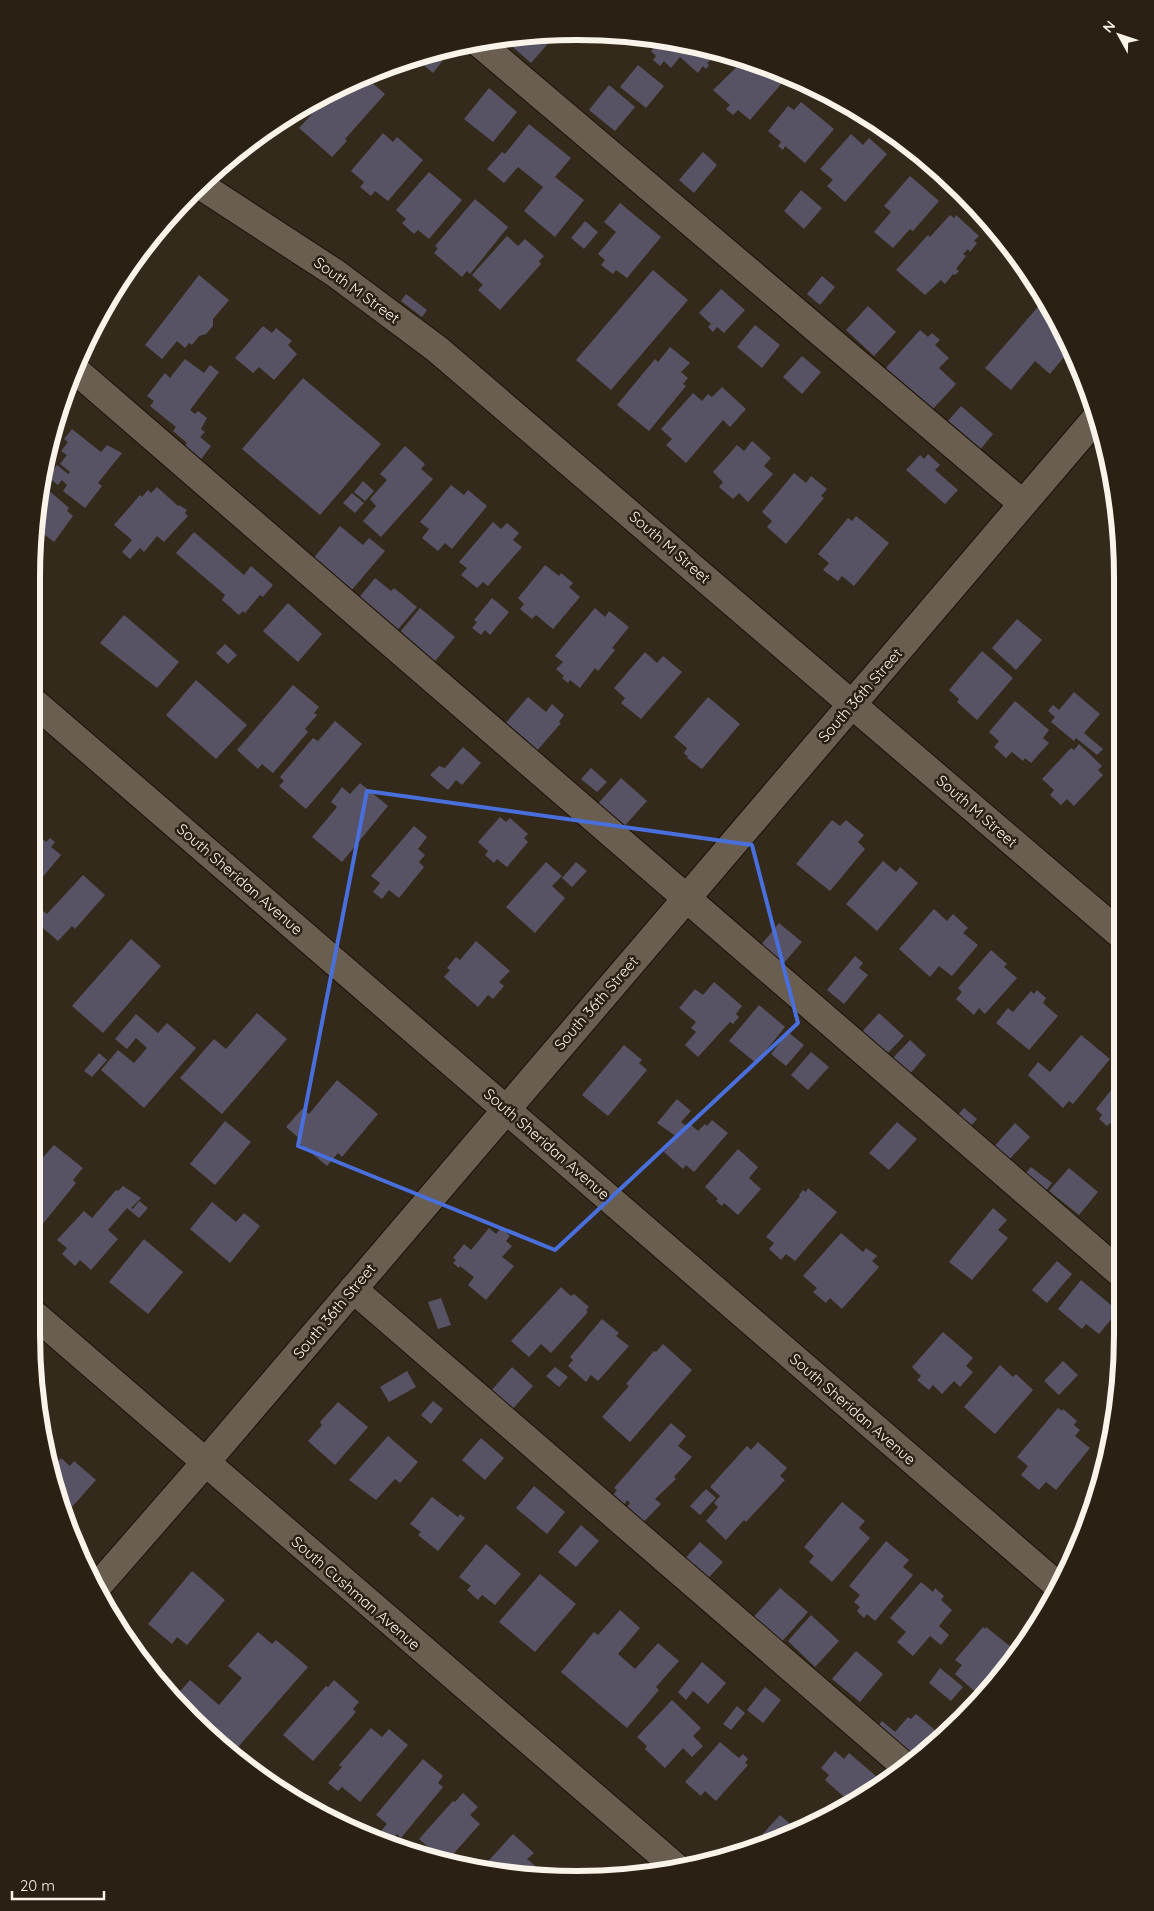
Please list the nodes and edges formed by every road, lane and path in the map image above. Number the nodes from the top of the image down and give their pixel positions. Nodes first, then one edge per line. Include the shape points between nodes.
1 (485, 48) edge
2 (206, 189) edge
3 (80, 374) edge
4 (1091, 422) edge
5 (1023, 504) junction
6 (853, 703) junction
7 (40, 707) edge
8 (686, 898) junction
9 (1114, 929) edge
10 (506, 1108) junction
11 (1114, 1268) edge
12 (353, 1289) junction
13 (40, 1319) edge
14 (205, 1463) junction
15 (101, 1582) edge
16 (1053, 1582) edge
17 (901, 1762) edge
18 (671, 1863) edge

1 - 5 street
2 - 6 street, South M Street via 334,273 437,348
3 - 8 street
4 - 5 street, South 36th Street
5 - 6 street, South 36th Street
6 - 8 street, South 36th Street
6 - 9 street, South M Street
7 - 10 street, South Sheridan Avenue
8 - 10 street, South 36th Street
8 - 11 street
10 - 12 street, South 36th Street
10 - 16 street, South Sheridan Avenue
12 - 14 street, South 36th Street
12 - 17 street
13 - 14 street, South Cushman Avenue
14 - 15 street, South 36th Street
14 - 18 street, South Cushman Avenue

